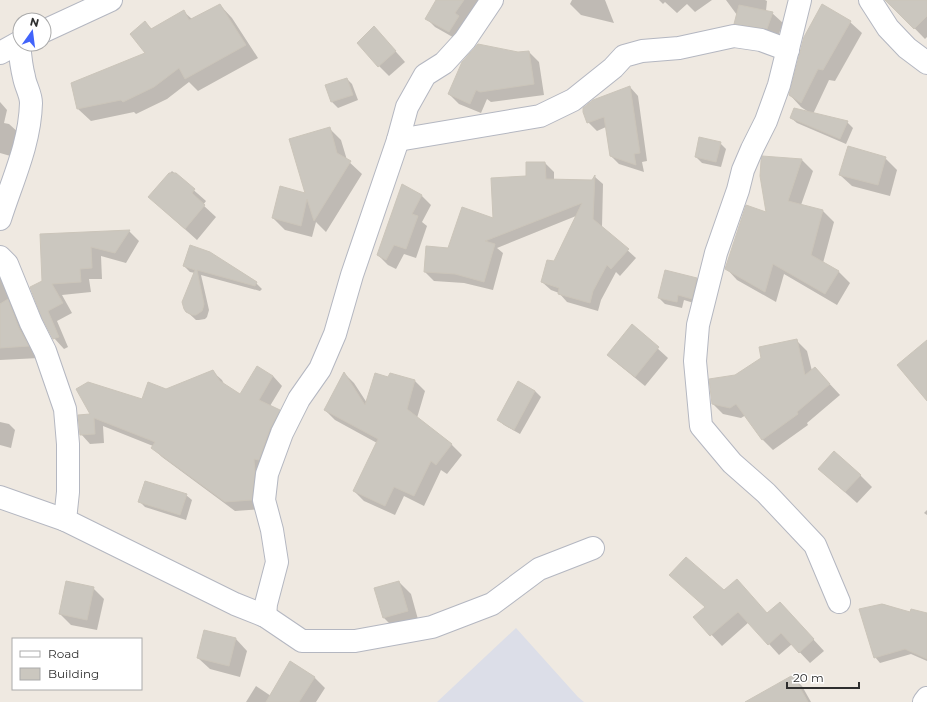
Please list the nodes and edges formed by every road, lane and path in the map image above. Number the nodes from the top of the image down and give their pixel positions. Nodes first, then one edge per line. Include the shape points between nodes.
1 (111, 0) edge
2 (492, 0) edge
3 (800, 0) edge
4 (870, 0) edge
5 (52, 27) edge
6 (788, 50) junction
7 (15, 52) edge
8 (927, 63) edge
9 (398, 140) junction
10 (0, 219) edge
11 (0, 257) edge
12 (0, 497) edge
13 (65, 520) junction
14 (593, 548) dead end
15 (839, 602) dead end
16 (265, 616) junction
17 (927, 698) edge
18 (924, 702) edge

1 - 5 street
2 - 9 street via 465,40 444,63 425,75 408,107
3 - 6 street
4 - 8 street via 888,28 907,48
6 - 9 street via 761,40 734,36 679,48 642,51 624,56 573,100 540,116
6 - 15 street via 766,121 743,170 705,292 698,325 695,361 701,426 732,463 766,493 815,545
7 - 10 street via 31,101 29,127 21,160
9 - 16 street via 352,275 335,334 320,369 299,399 282,433 267,474 264,500 277,562
11 - 13 street via 7,264 45,351 65,409 68,444
12 - 13 street
13 - 16 street via 235,604
14 - 16 street via 539,569 492,604 432,627 355,641 302,641
17 - 18 street

